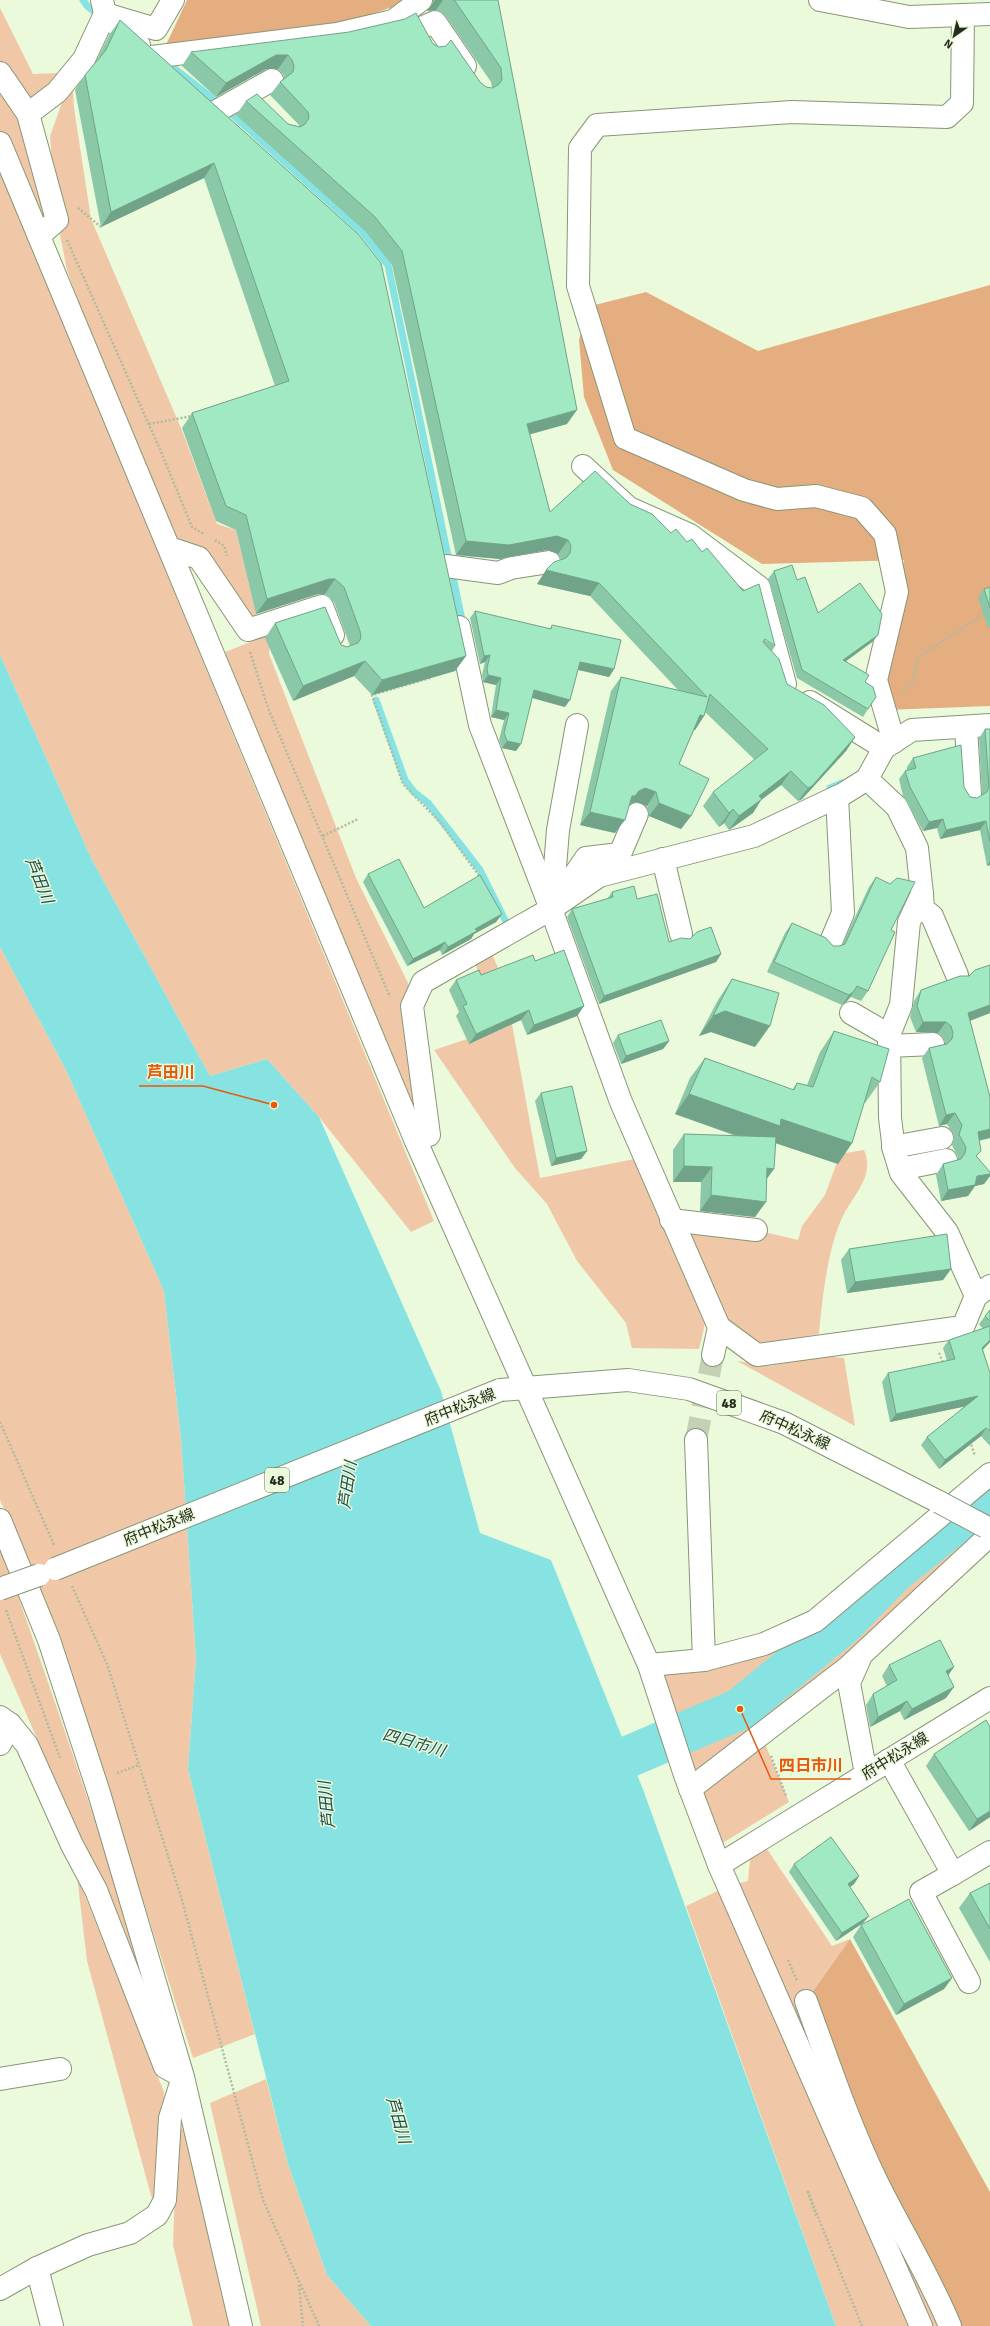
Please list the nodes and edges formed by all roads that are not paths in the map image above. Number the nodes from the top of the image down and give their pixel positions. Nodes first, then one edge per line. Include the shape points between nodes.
1 (173, 0) edge
2 (820, 0) edge
3 (416, 4) edge
4 (104, 7) edge
5 (990, 14) edge
6 (963, 15) junction
7 (421, 28) junction
8 (431, 48) edge
9 (152, 57) junction
10 (0, 73) edge
11 (175, 77) edge
12 (272, 80) dead end
13 (477, 83) edge
14 (198, 97) edge
15 (228, 105) junction
16 (266, 108) edge
17 (28, 114) junction
18 (233, 128) edge
19 (0, 143) edge
20 (39, 236) junction
21 (583, 466) dead end
22 (169, 548) junction
23 (550, 562) dead end
24 (338, 650) edge
25 (577, 725) dead end
26 (990, 725) edge
27 (966, 727) junction
28 (889, 745) junction
29 (867, 779) junction
30 (970, 796) edge
31 (837, 797) junction
32 (637, 814) edge
33 (663, 859) junction
34 (922, 894) junction
35 (551, 909) junction
36 (681, 934) dead end
37 (830, 944) edge
38 (957, 975) edge
39 (852, 1013) dead end
40 (889, 1040) junction
41 (933, 1044) dead end
42 (942, 1138) dead end
43 (415, 1140) junction
44 (893, 1147) junction
45 (946, 1160) dead end
46 (900, 1170) junction
47 (672, 1220) junction
48 (756, 1230) dead end
49 (983, 1291) edge
50 (719, 1327) junction
51 (713, 1355) tunnel mouth
52 (526, 1388) junction
53 (696, 1440) tunnel mouth
54 (990, 1474) edge
55 (0, 1520) edge
56 (989, 1530) edge
57 (2, 1598) edge
58 (863, 1652) junction
59 (704, 1660) junction
60 (649, 1665) junction
61 (990, 1698) edge
62 (5, 1721) edge
63 (0, 1744) edge
64 (889, 1760) junction
65 (866, 1774) junction
66 (688, 1782) junction
67 (990, 1852) edge
68 (719, 1865) junction
69 (953, 1874) junction
70 (969, 1982) dead end
71 (806, 2001) dead end
72 (60, 2069) dead end
73 (183, 2077) junction
74 (0, 2078) edge
75 (868, 2183) junction
76 (37, 2268) junction
77 (0, 2288) edge
78 (52, 2326) edge
79 (241, 2326) edge
80 (921, 2326) edge
81 (950, 2326) edge

1 - 4 street via 156,29
2 - 6 street via 909,17
3 - 7 street
3 - 9 street via 393,21 337,34
4 - 9 street
4 - 17 street via 84,60 57,92
5 - 6 street
6 - 28 street via 962,103 947,117 792,112 597,125 580,148 578,286 625,438 744,490 778,499 816,496 862,508 884,534 897,592 876,680 885,710
7 - 8 street
7 - 13 street via 434,22
9 - 11 street
10 - 17 street
12 - 15 street
14 - 15 street
15 - 16 street
15 - 18 street
17 - 20 street via 57,220
19 - 20 street
20 - 22 street
21 - 28 street via 629,508 690,535 759,587 787,690
22 - 24 street via 199,558 248,629 322,606
22 - 43 street
23 - 35 street via 511,568 498,573 448,577 480,725
25 - 35 street via 558,830
26 - 27 street
27 - 28 street via 912,730
27 - 30 street
28 - 29 street
29 - 31 street
29 - 34 street via 884,793 900,814 917,848
31 - 33 street via 754,836
31 - 37 street via 850,884 843,913
32 - 35 street via 620,854 586,858
33 - 35 street via 599,876
33 - 36 street
34 - 38 street via 922,909 932,916
34 - 40 street via 909,922 901,1005
35 - 43 street via 423,982 412,1006 429,1135
35 - 47 street via 621,1102
39 - 40 street
40 - 41 street
40 - 44 street
42 - 44 street
43 - 52 street
44 - 46 street
45 - 46 street
46 - 49 street via 947,1232
47 - 48 street
47 - 50 street
49 - 50 street via 963,1327 932,1332 757,1355
50 - 51 street
52 - 56 street, 府中松永線 / 48, bridge via 628,1380 689,1389 784,1423
52 - 57 street, 府中松永線 / 48, bridge via 500,1390 55,1568
52 - 60 street
53 - 59 street
54 - 59 street via 815,1621 764,1644
55 - 73 street via 49,1640 96,1782
56 - 58 street
58 - 65 street via 849,1683
58 - 66 street via 847,1668 761,1734
59 - 60 street
60 - 66 street
61 - 64 street, 府中松永線
62 - 63 street
62 - 73 street via 27,1745 72,1845 96,1890 165,2067
64 - 65 street, 府中松永線
64 - 69 street
65 - 68 street, 府中松永線
66 - 68 street
67 - 69 street
68 - 75 street
69 - 70 street via 921,1892
71 - 75 street via 844,2106
72 - 74 street
73 - 76 street via 170,2118 165,2200 157,2215 130,2233 88,2245
73 - 79 street
75 - 80 street
75 - 81 street via 935,2291
76 - 77 street
76 - 78 street

